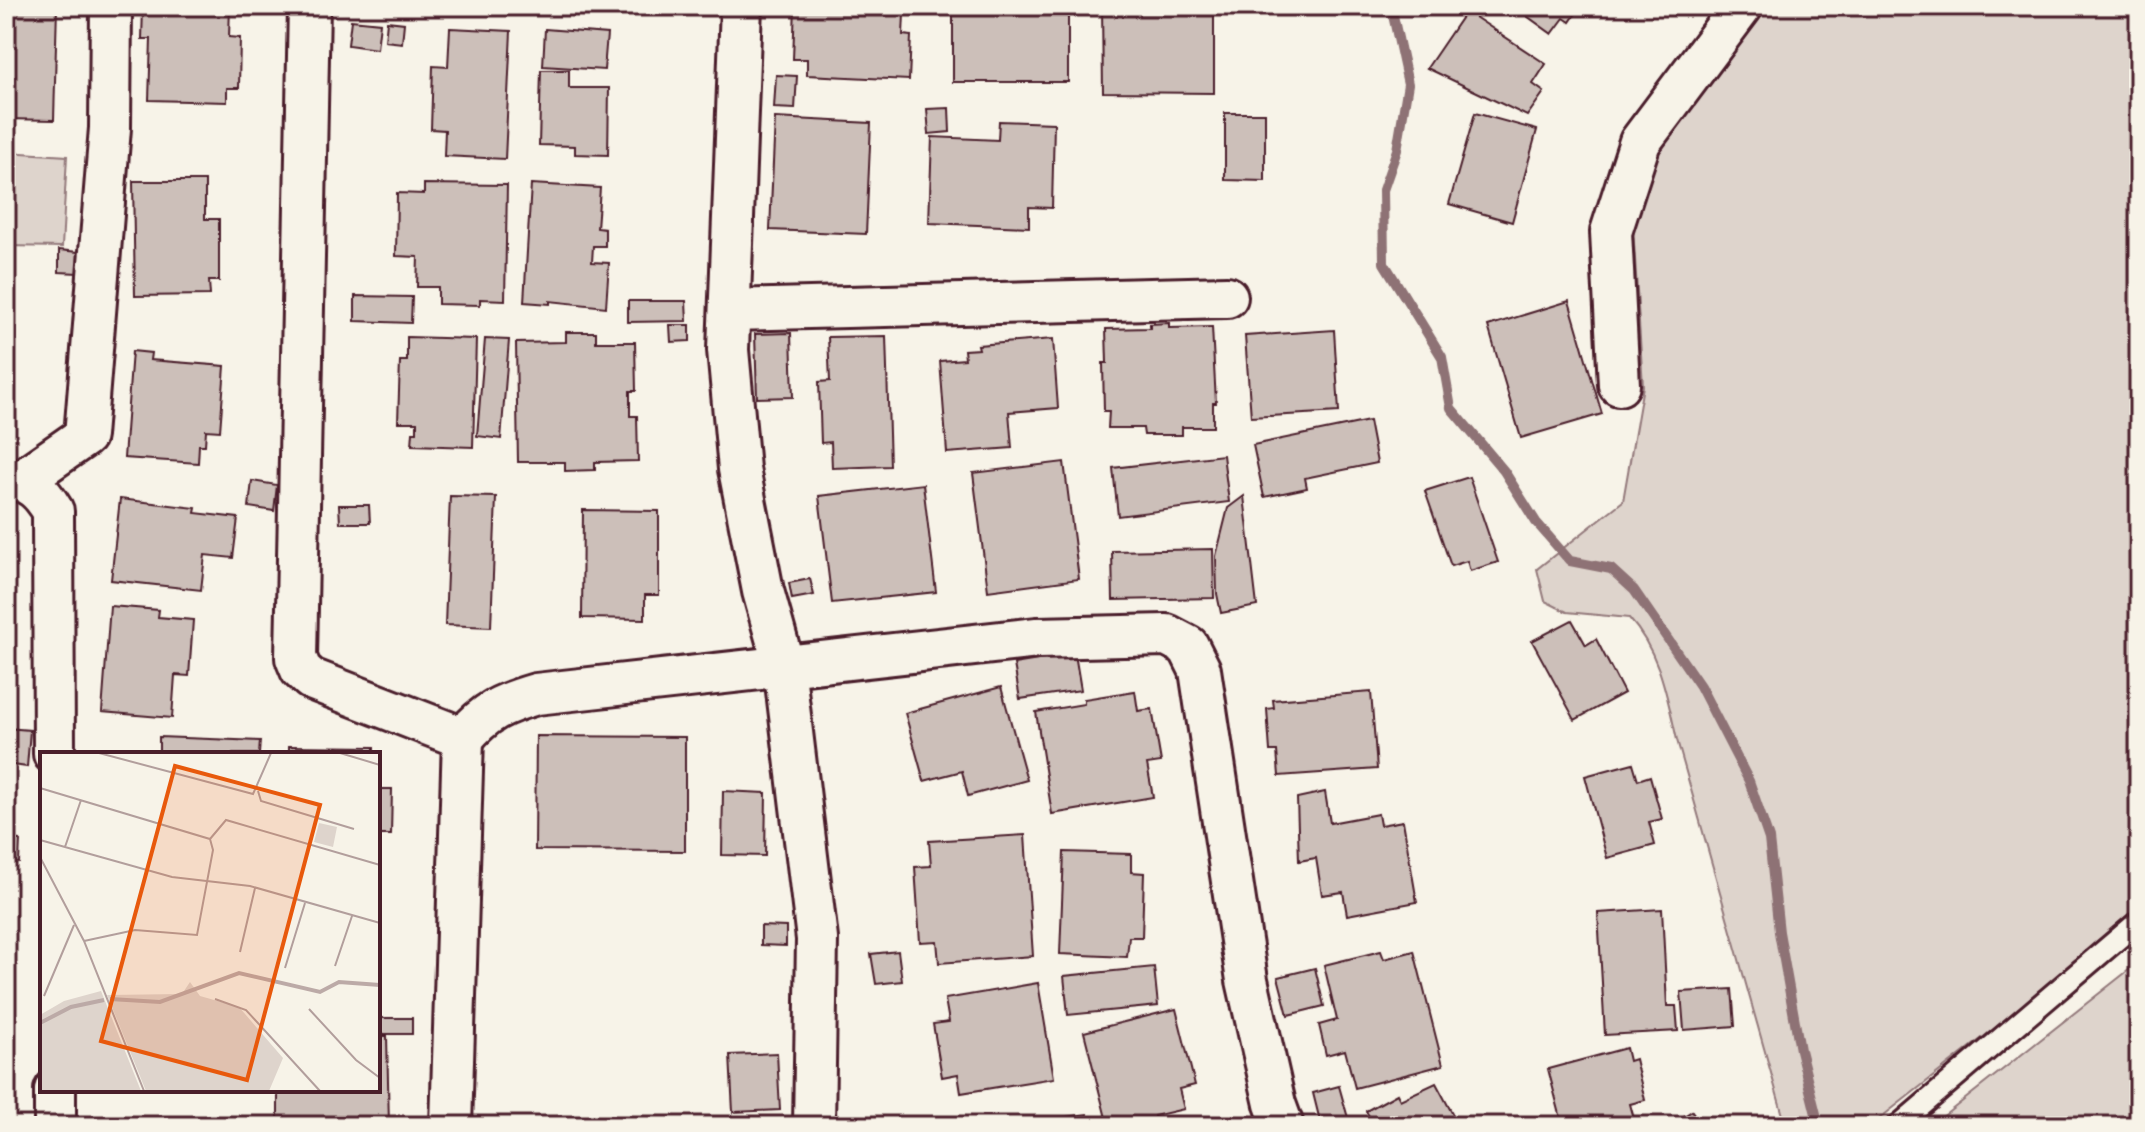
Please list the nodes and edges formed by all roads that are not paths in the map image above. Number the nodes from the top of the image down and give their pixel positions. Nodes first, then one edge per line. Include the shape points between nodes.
1 (111, 6) edge
2 (309, 6) edge
3 (741, 6) edge
4 (1742, 6) edge
5 (1227, 297) dead end
6 (730, 310) junction
7 (1619, 385) dead end
8 (14, 478) edge
9 (784, 666) junction
10 (463, 738) junction
11 (54, 752) edge
12 (2139, 921) edge
13 (55, 1092) edge
14 (55, 1126) edge
15 (451, 1126) edge
16 (814, 1126) edge
17 (1283, 1126) edge
18 (1898, 1126) edge

1 - 8 street via 110,128 85,436
2 - 10 street via 296,658 311,679
3 - 6 street
4 - 7 street via 1640,142 1611,232
5 - 6 street
6 - 9 street via 728,350 739,469
8 - 11 street via 42,493 53,511
9 - 10 street via 536,694 501,705
9 - 16 street via 817,939
9 - 17 street via 1037,638 1167,635 1188,646 1200,670 1247,980
10 - 15 street
12 - 18 lane
13 - 14 street

